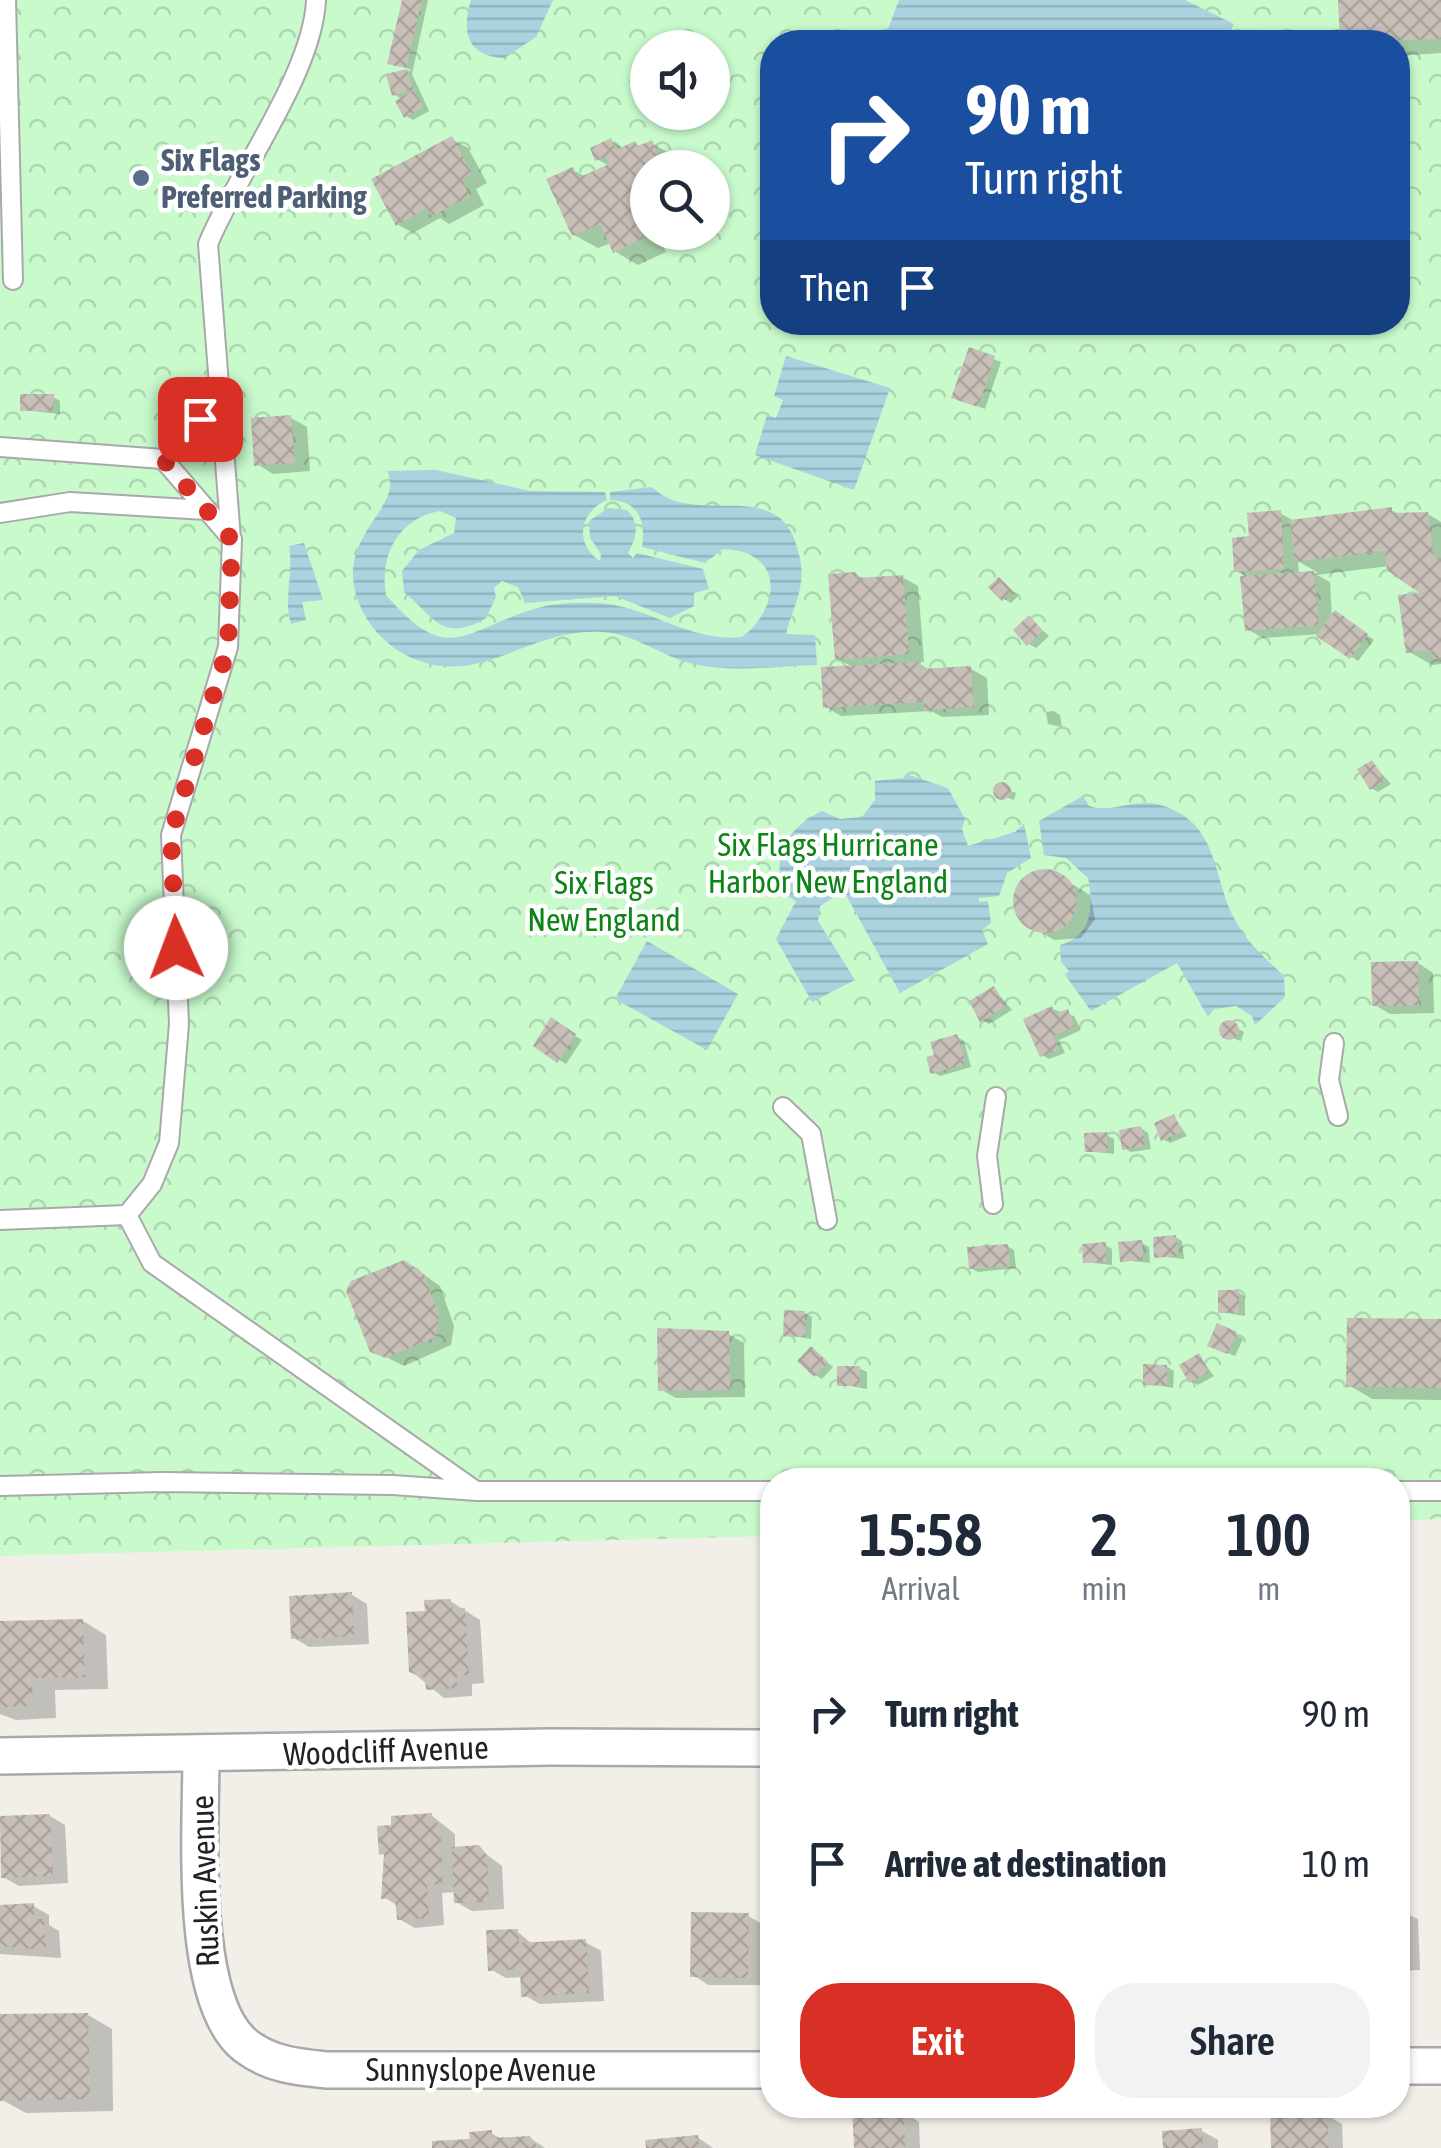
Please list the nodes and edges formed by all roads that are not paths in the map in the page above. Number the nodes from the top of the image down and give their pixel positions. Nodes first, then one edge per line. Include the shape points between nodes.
1 (6, 0) edge
2 (316, 0) edge
3 (13, 280) dead end
4 (217, 381) junction
5 (0, 447) edge
6 (163, 459) junction
7 (206, 510) junction
8 (0, 513) edge
9 (232, 540) junction
10 (1334, 1043) dead end
11 (996, 1097) dead end
12 (783, 1107) dead end
13 (1338, 1116) dead end
14 (993, 1204) dead end
15 (127, 1216) junction
16 (0, 1220) edge
17 (827, 1220) dead end
18 (0, 1486) edge
19 (476, 1491) junction
20 (760, 1491) edge
21 (1410, 1491) edge
22 (1441, 1491) edge
23 (760, 1748) edge
24 (0, 1756) edge
25 (201, 1756) junction
26 (216, 2004) joint
27 (1410, 2066) edge
28 (1441, 2066) edge
29 (760, 2070) edge

1 - 3 lane
2 - 4 lane via 301,62 208,244
4 - 6 lane via 200,419
4 - 9 lane
5 - 6 lane
6 - 7 lane
7 - 8 lane via 70,502
7 - 9 lane
9 - 15 lane via 228,647 171,835 179,1024 169,1143 152,1184
10 - 13 lane via 1330,1080
11 - 14 lane via 988,1127
12 - 17 lane via 810,1134
15 - 16 lane
15 - 19 lane via 152,1263
18 - 19 lane via 162,1482
19 - 20 lane
21 - 22 lane
23 - 25 street, Woodcliff Avenue
24 - 25 street, Woodcliff Avenue
25 - 26 street, Ruskin Avenue via 205,1927
26 - 29 street, Sunnyslope Avenue via 244,2044 287,2066
27 - 28 street

